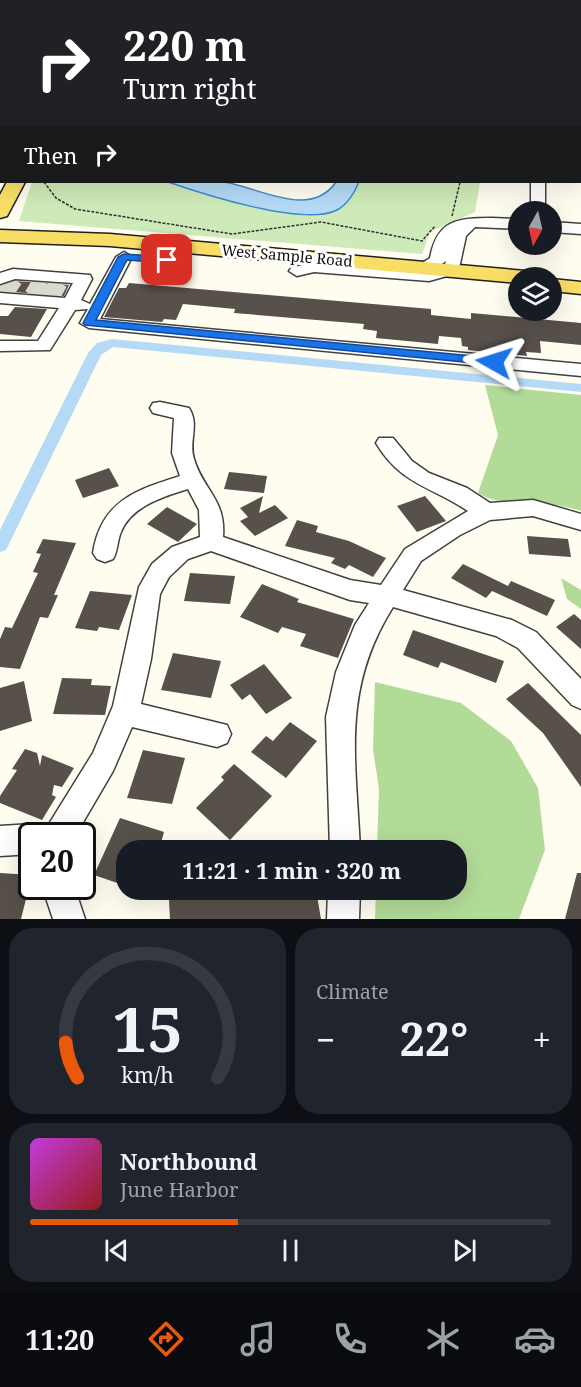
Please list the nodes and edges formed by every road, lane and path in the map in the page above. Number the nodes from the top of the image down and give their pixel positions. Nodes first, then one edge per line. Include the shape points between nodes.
1 (15, 183) edge
2 (45, 183) edge
3 (460, 183) edge
4 (538, 183) edge
5 (538, 201) edge
6 (0, 212) edge
7 (445, 219) dead end
8 (438, 224) dead end
9 (470, 224) junction
10 (508, 224) edge
11 (562, 228) edge
12 (581, 229) edge
13 (0, 236) edge
14 (0, 250) edge
15 (124, 257) junction
16 (425, 268) junction
17 (452, 277) junction
18 (508, 278) edge
19 (562, 280) edge
20 (581, 281) edge
21 (508, 282) edge
22 (562, 286) edge
23 (508, 288) edge
24 (581, 288) edge
25 (35, 289) edge
26 (562, 294) edge
27 (581, 296) edge
28 (98, 306) junction
29 (0, 346) edge
30 (581, 370) edge
31 (159, 408) dead end
32 (386, 443) dead end
33 (194, 479) junction
34 (486, 512) junction
35 (581, 522) edge
36 (211, 542) junction
37 (105, 553) dead end
38 (387, 596) junction
39 (581, 697) edge
40 (124, 713) junction
41 (217, 734) dead end
42 (67, 822) edge
43 (18, 840) edge
44 (345, 840) edge
45 (0, 841) edge
46 (63, 900) edge
47 (344, 900) edge
48 (69, 919) edge
49 (343, 919) edge

1 - 6 main road
2 - 8 path via 56,198 75,208 221,233 321,222 422,240
3 - 7 path via 452,216
4 - 5 street
9 - 10 street
9 - 16 street via 448,230 438,260
9 - 17 street via 458,235
11 - 12 street
13 - 16 main road, West Sample Road via 110,240
14 - 15 main road, West Sample Road
15 - 17 main road, West Sample Road via 297,271
15 - 28 street
16 - 17 main road, West Sample Road
17 - 18 main road, West Sample Road
17 - 21 main road
17 - 23 main road, West Sample Road
19 - 20 main road
22 - 24 main road
25 - 28 street
25 - 29 street via 44,346
26 - 27 main road
28 - 30 street via 89,323
31 - 33 street via 182,413 186,419 182,448
32 - 34 street via 421,478 459,494
33 - 36 street via 207,499 212,519
33 - 37 street via 147,495 124,510 110,528
34 - 35 street via 533,508
34 - 38 street via 413,555
36 - 38 street via 350,591
36 - 40 street via 180,553 160,571 148,594 138,659
38 - 39 street via 503,627 527,640
38 - 44 street via 368,625 349,672 340,717
40 - 41 street
40 - 42 street via 103,762
43 - 45 street
46 - 48 street
47 - 49 street

